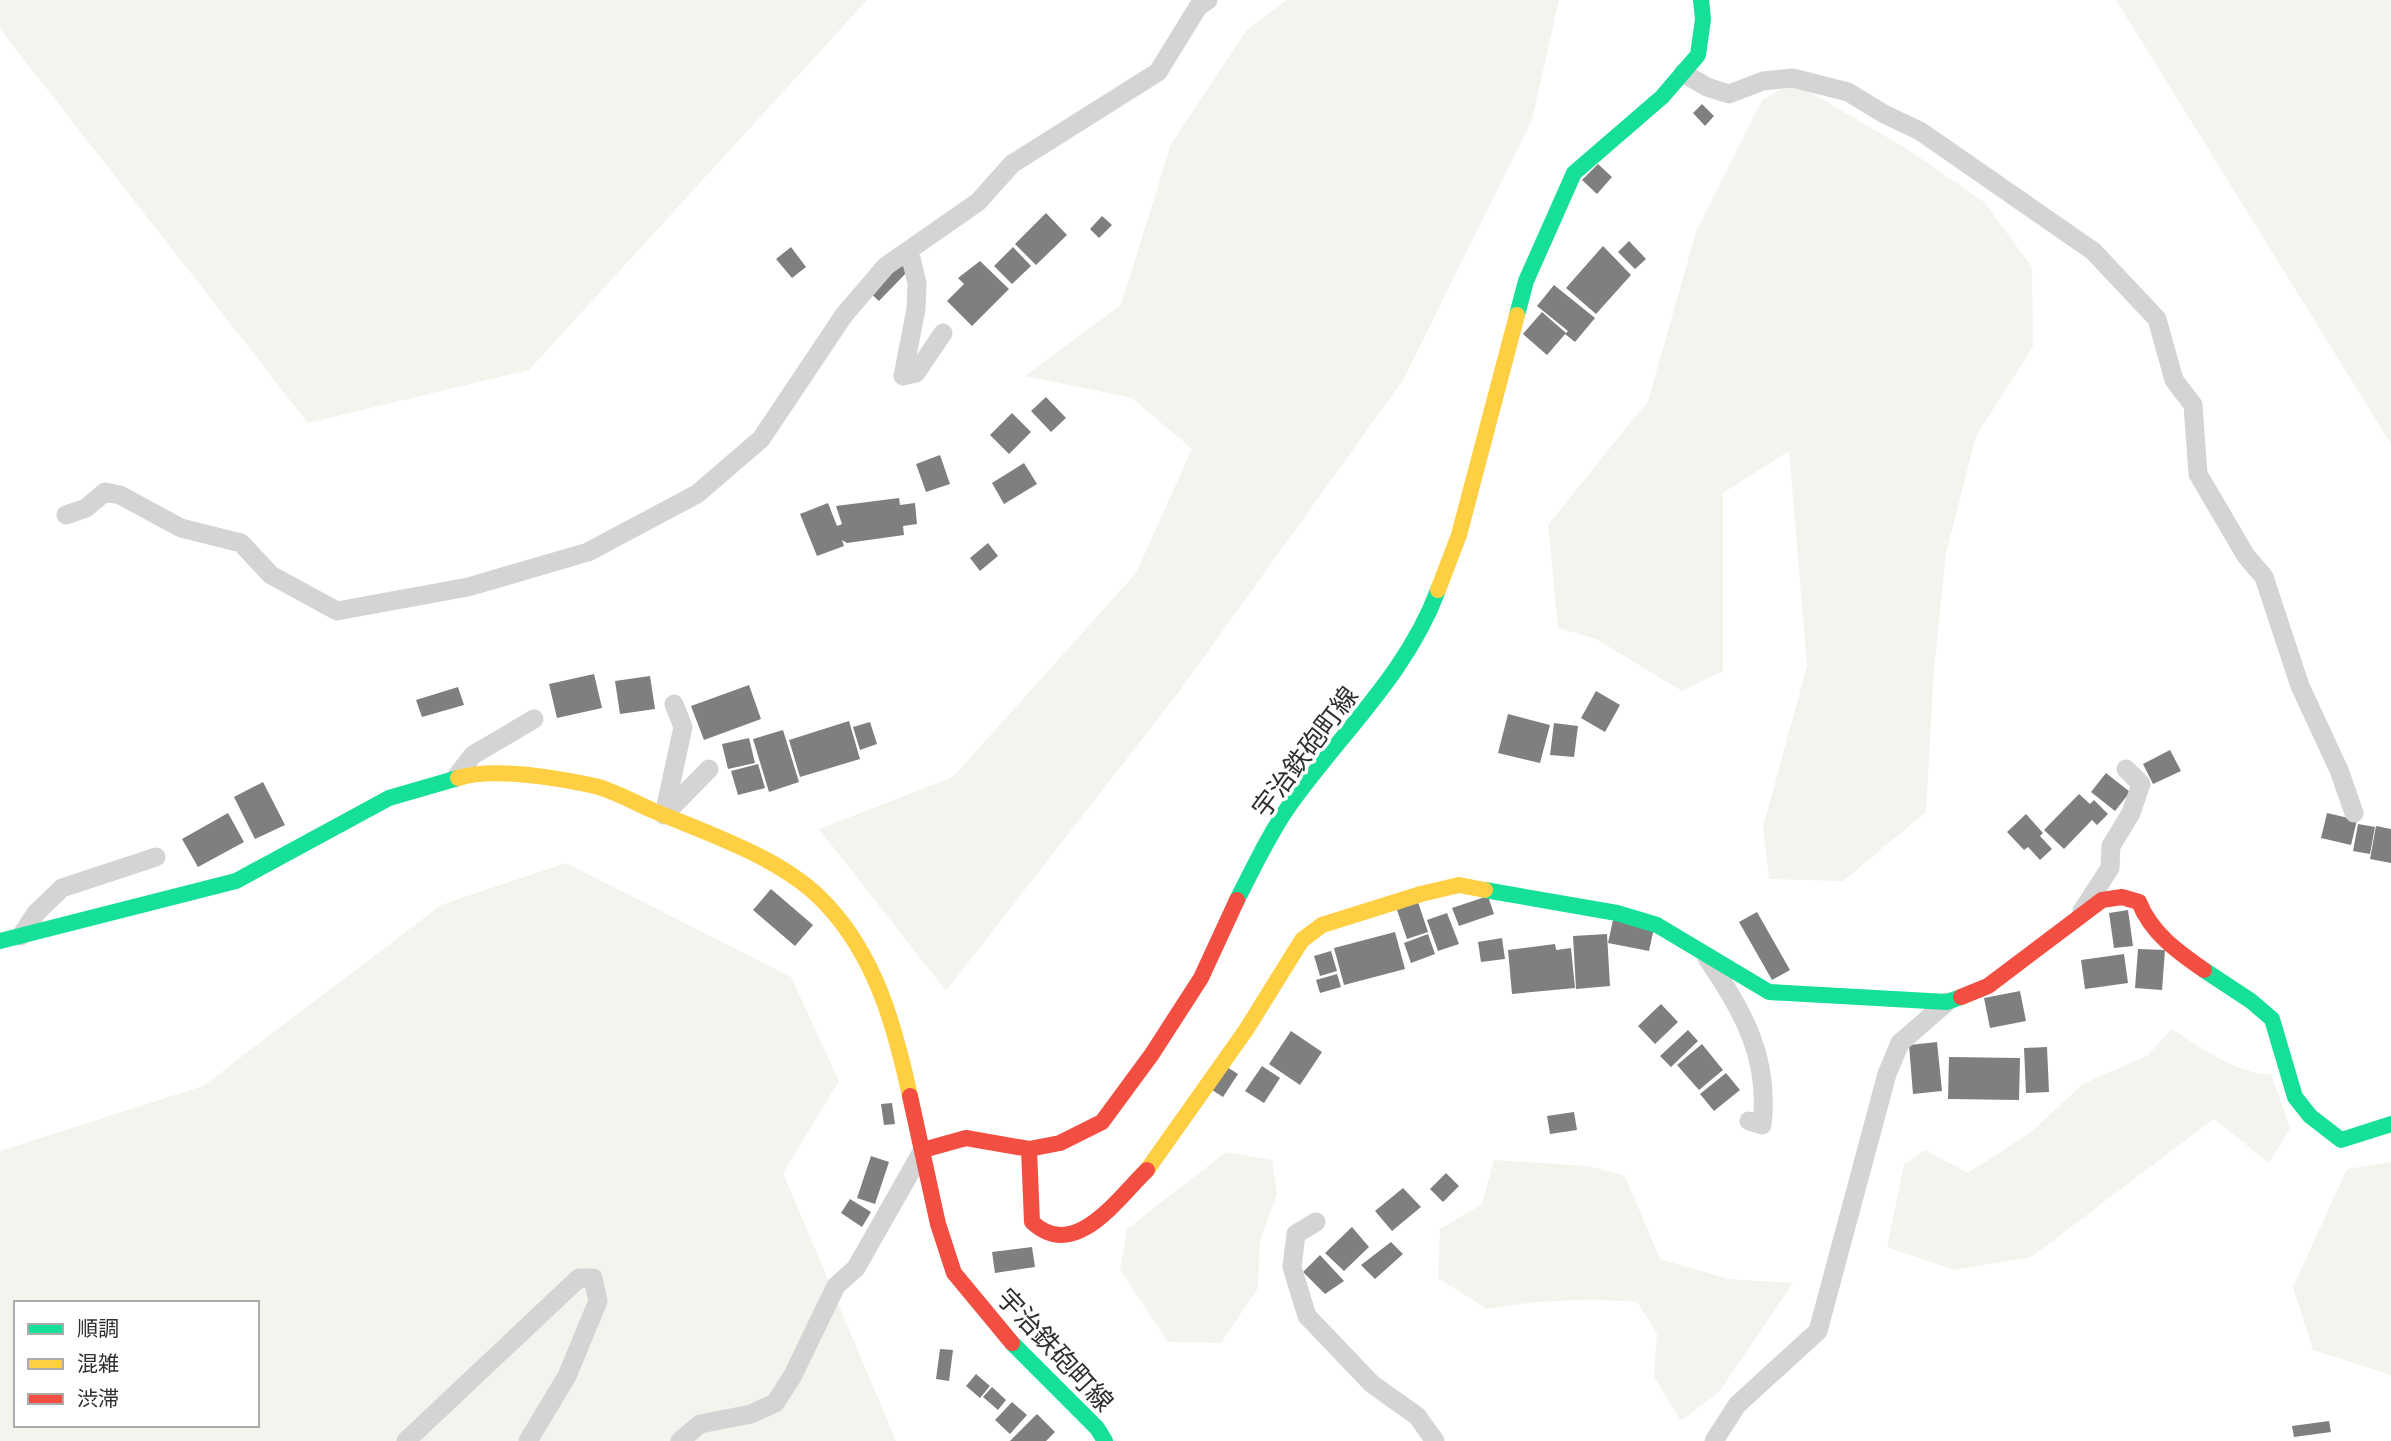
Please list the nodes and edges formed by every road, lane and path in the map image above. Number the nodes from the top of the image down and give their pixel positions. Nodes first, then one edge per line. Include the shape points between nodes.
1 (1208, 0) edge
2 (1700, 0) edge
3 (1683, 73) junction
4 (909, 250) junction
5 (943, 333) dead end
6 (66, 515) dead end
7 (674, 705) dead end
8 (534, 719) dead end
9 (709, 769) dead end
10 (2126, 769) dead end
11 (455, 778) junction
12 (2354, 813) dead end
13 (664, 814) junction
14 (156, 858) dead end
15 (2079, 915) junction
16 (21, 936) junction
17 (0, 941) edge
18 (1702, 951) junction
19 (1947, 1002) junction
20 (1749, 1121) dead end
21 (2391, 1124) edge
22 (1029, 1149) junction
23 (923, 1150) junction
24 (1316, 1222) dead end
25 (406, 1441) edge
26 (528, 1441) edge
27 (680, 1441) edge
28 (1105, 1441) edge
29 (1435, 1441) edge
30 (1714, 1441) edge

1 - 4 street via 1198,7 1158,72 1012,164 978,202
2 - 3 street, 宇治鉄砲町線 via 1703,19 1698,55
3 - 12 street via 1729,94 1763,81 1793,78 1848,92 1920,131 2093,251 2157,319 2174,380 2193,405 2198,474 2246,556 2264,577 2300,686
3 - 22 street, 宇治鉄砲町線 via 1574,173 1526,281 1459,535 1428,618 1371,706 1288,807 1201,978 1101,1122 1060,1143
4 - 5 street via 917,283 916,309 902,376 916,373
4 - 6 street via 886,266 844,315 761,439 697,494 588,552 468,587 337,611 271,575 241,543 181,528 121,495 105,492 86,508
7 - 13 street via 683,727
8 - 11 street via 473,755
9 - 13 street
10 - 15 street via 2141,784 2131,813 2110,846 2110,868
11 - 13 street via 535,775 598,787
11 - 16 street via 389,798 236,881
13 - 23 street via 741,847 827,903 867,960 885,1000
14 - 16 street via 62,888 36,913
15 - 19 street via 1988,986
15 - 21 street via 2102,900 2122,897 2138,902 2140,915 2194,964 2268,1013 2285,1054 2294,1095 2312,1121 2341,1140
16 - 17 street
18 - 19 street via 1769,992
18 - 20 street via 1744,1013 1758,1059 1765,1094 1762,1125
18 - 22 street via 1657,925 1617,913 1459,885 1420,894 1322,925 1302,940 1154,1163 1087,1229 1062,1237 1044,1233 1032,1222
19 - 30 street via 1900,1043 1887,1074 1818,1331 1737,1405
22 - 23 street, 宇治鉄砲町線 via 966,1138
23 - 27 street via 856,1268 836,1286 775,1403 751,1414 701,1423
23 - 28 street, 宇治鉄砲町線 via 938,1224 954,1273 1025,1359 1074,1404
24 - 29 street via 1296,1234 1292,1267 1307,1316 1372,1384 1416,1416
25 - 26 street via 556,1298 579,1278 593,1278 598,1301 566,1376

